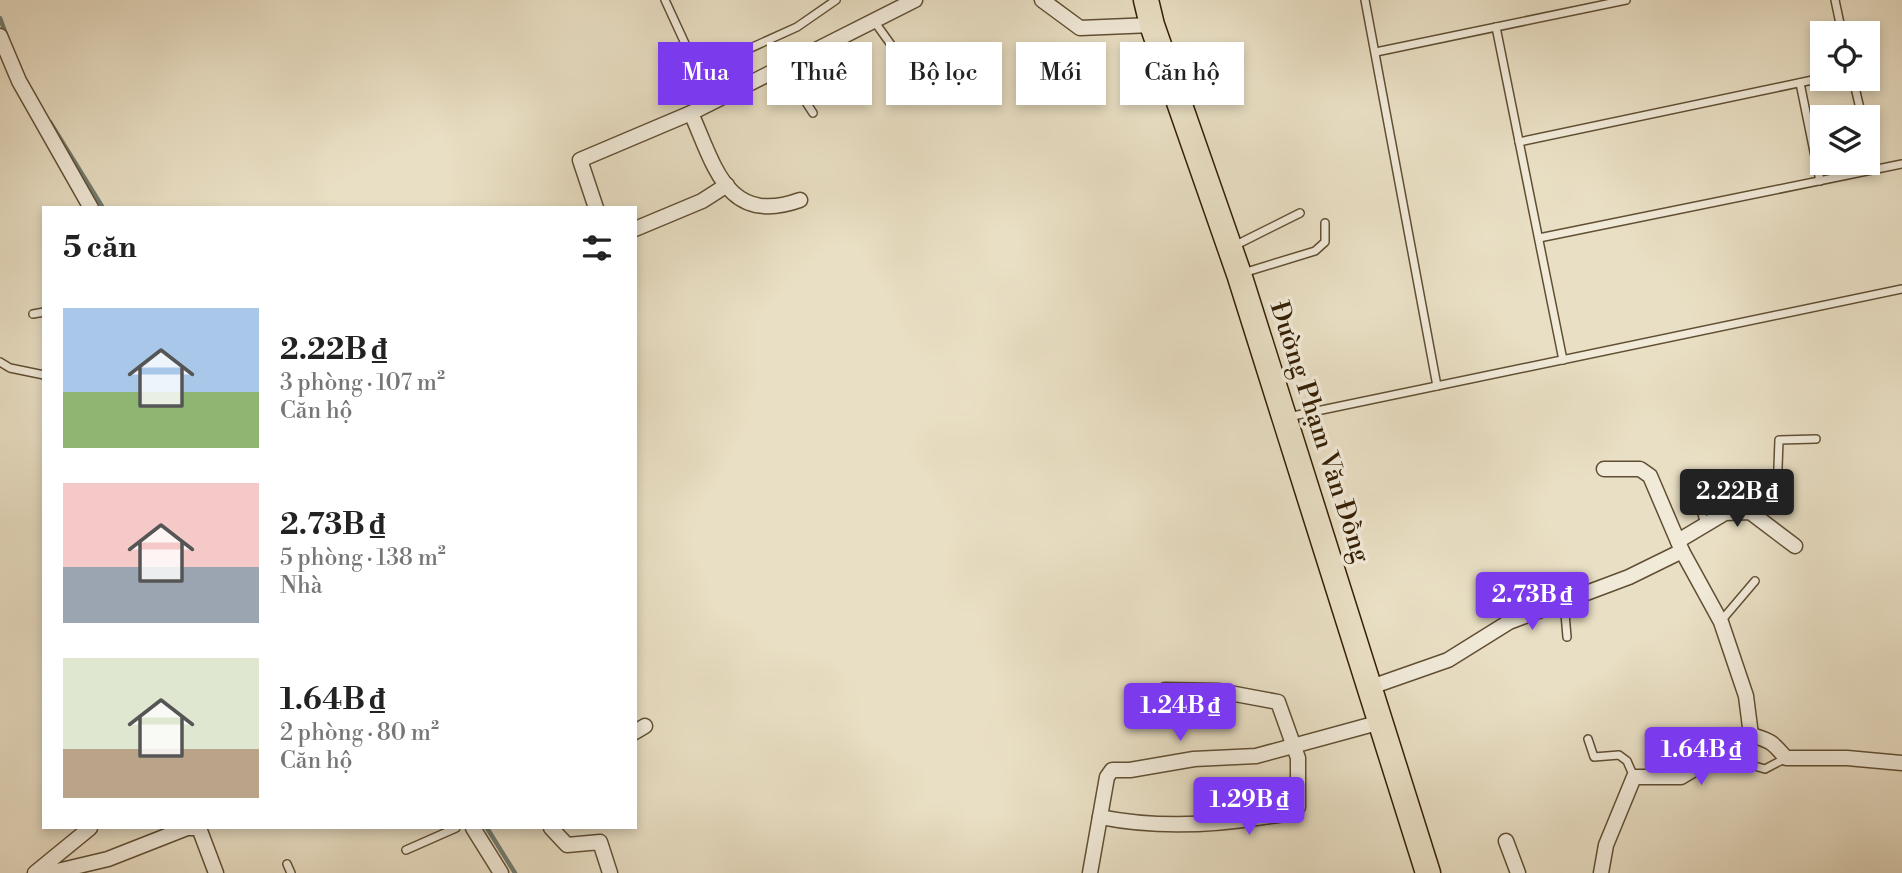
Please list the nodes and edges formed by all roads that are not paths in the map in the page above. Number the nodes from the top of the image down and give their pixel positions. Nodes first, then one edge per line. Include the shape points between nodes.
1 (665, 0) edge
2 (915, 0) edge
3 (1042, 0) edge
4 (1365, 0) edge
5 (1626, 0) edge
6 (1835, 0) edge
7 (833, 1) edge
8 (1147, 9) edge
9 (874, 21) junction
10 (1839, 21) edge
11 (1496, 27) junction
12 (0, 36) edge
13 (832, 42) edge
14 (889, 42) edge
15 (1376, 52) junction
16 (767, 75) edge
17 (1810, 81) edge
18 (1800, 83) junction
19 (808, 105) edge
20 (691, 113) junction
21 (813, 113) dead end
22 (1519, 142) junction
23 (1902, 164) edge
24 (1880, 169) edge
25 (1850, 175) edge
26 (1820, 181) junction
27 (727, 185) junction
28 (800, 200) dead end
29 (90, 206) edge
30 (595, 206) edge
31 (1300, 213) dead end
32 (1325, 223) dead end
33 (637, 228) edge
34 (1539, 238) junction
35 (1230, 248) junction
36 (1239, 274) junction
37 (1902, 289) edge
38 (42, 312) edge
39 (33, 314) dead end
40 (1563, 359) junction
41 (0, 362) edge
42 (42, 375) edge
43 (1437, 386) junction
44 (1284, 418) junction
45 (1816, 439) dead end
46 (1604, 469) dead end
47 (1695, 490) dead end
48 (1759, 516) junction
49 (1705, 524) junction
50 (1680, 546) junction
51 (1795, 546) dead end
52 (1755, 581) dead end
53 (1564, 602) junction
54 (1721, 622) junction
55 (1567, 637) dead end
56 (1371, 687) junction
57 (1165, 690) dead end
58 (1381, 722) junction
59 (1752, 735) junction
60 (1588, 739) dead end
61 (1292, 745) junction
62 (1786, 758) junction
63 (1902, 763) edge
64 (1751, 765) dead end
65 (1634, 777) junction
66 (1100, 817) junction
67 (89, 829) edge
68 (184, 829) edge
69 (199, 829) edge
70 (454, 829) edge
71 (475, 829) edge
72 (552, 829) edge
73 (1506, 841) dead end
74 (406, 850) dead end
75 (287, 864) dead end
76 (35, 873) edge
77 (48, 873) edge
78 (216, 873) edge
79 (291, 873) edge
80 (501, 873) edge
81 (610, 873) edge
82 (1090, 873) edge
83 (1428, 873) edge
84 (1518, 873) edge
85 (1601, 873) edge

1 - 7 lane via 694,64 704,69 797,27
2 - 9 street
3 - 8 street via 1080,28
4 - 15 lane
5 - 11 lane
6 - 10 lane
8 - 35 highway, Đường Phạm Văn Đồng
9 - 13 street
9 - 14 lane
11 - 15 lane
11 - 22 lane
12 - 29 street via 19,81
15 - 43 lane
16 - 20 street
17 - 18 lane
18 - 22 lane
18 - 26 lane
19 - 21 lane
20 - 27 street
20 - 30 street via 580,159
22 - 34 lane
23 - 24 lane
25 - 26 lane
26 - 34 lane
27 - 28 street via 742,203 755,207
27 - 33 street via 702,201
31 - 35 lane
32 - 36 lane via 1325,242 1315,251
34 - 40 lane
35 - 36 highway, Đường Phạm Văn Đồng
36 - 44 highway, Đường Phạm Văn Đồng
37 - 40 lane
38 - 39 lane
40 - 43 lane
41 - 42 lane
43 - 44 lane
44 - 56 highway, Đường Phạm Văn Đồng
45 - 48 lane via 1779,439 1777,494
46 - 50 street via 1646,471
47 - 49 lane
48 - 49 street via 1725,513
48 - 51 street
49 - 50 street
50 - 53 street via 1637,573
50 - 54 street
52 - 54 lane
53 - 55 lane
53 - 56 street via 1509,622 1448,660
54 - 59 street via 1746,696
56 - 58 highway, Đường Phạm Văn Đồng
57 - 61 street via 1219,691 1278,702
58 - 61 street
58 - 83 highway, Đường Phạm Văn Đồng
59 - 62 street via 1771,740
59 - 65 street via 1681,777
60 - 65 lane via 1594,757 1619,755
61 - 66 street via 1256,756 1112,770
61 - 66 street via 1298,758 1295,811 1228,823 1164,826
62 - 63 street
62 - 64 lane via 1765,769
65 - 85 street via 1606,845
66 - 82 street
67 - 76 street
68 - 77 street via 108,859
69 - 78 street
70 - 74 lane
71 - 80 street
72 - 81 street via 567,845 600,842
73 - 84 street
75 - 79 lane

